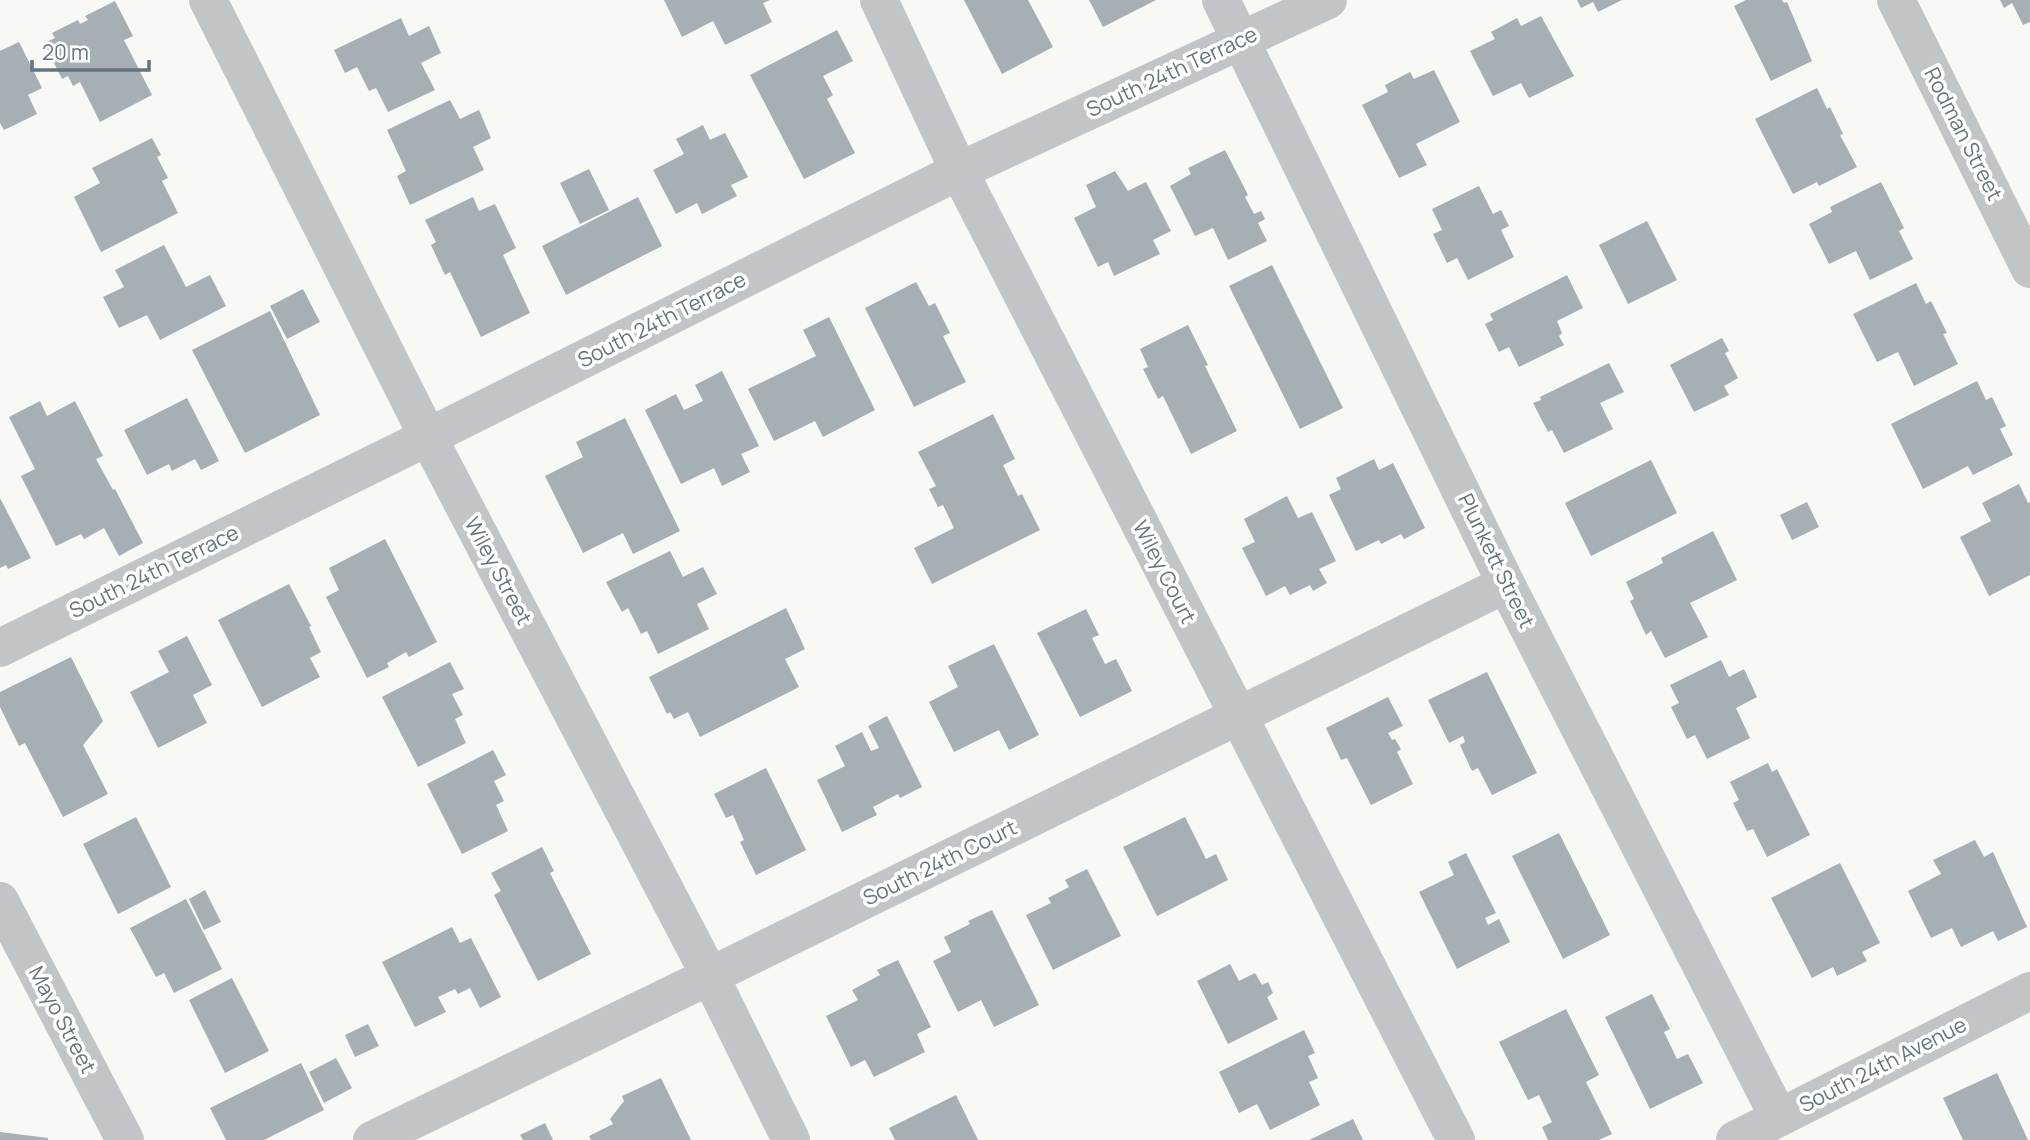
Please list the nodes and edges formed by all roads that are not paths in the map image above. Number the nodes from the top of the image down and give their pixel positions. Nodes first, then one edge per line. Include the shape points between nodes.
1 (208, 0) edge
2 (879, 0) edge
3 (1221, 0) edge
4 (1328, 0) edge
5 (1896, 0) edge
6 (1242, 39) junction
7 (959, 171) junction
8 (2030, 268) edge
9 (428, 437) junction
10 (1506, 584) junction
11 (0, 648) edge
12 (1237, 716) junction
13 (0, 901) edge
14 (710, 976) junction
15 (2030, 991) edge
16 (1779, 1118) junction
17 (125, 1140) edge
18 (372, 1140) edge
19 (791, 1140) edge
20 (1456, 1140) edge
21 (1735, 1140) edge

1 - 9 street, Wiley Street
2 - 7 street, Wiley Court
3 - 6 street, Plunkett Street
4 - 6 street, South 24th Terrace
5 - 8 street, Rodman Street
6 - 7 street, South 24th Terrace
6 - 10 street, Plunkett Street
7 - 9 street, South 24th Terrace
7 - 12 street, Wiley Court
9 - 11 street, South 24th Terrace
9 - 14 street, Wiley Street
10 - 12 street, South 24th Court
10 - 16 street, Plunkett Street
12 - 14 street, South 24th Court
12 - 20 street, Wiley Court
13 - 17 street, Mayo Street
14 - 18 street, South 24th Court
14 - 19 street, Wiley Street
15 - 16 street, South 24th Avenue
16 - 21 street, South 24th Avenue

